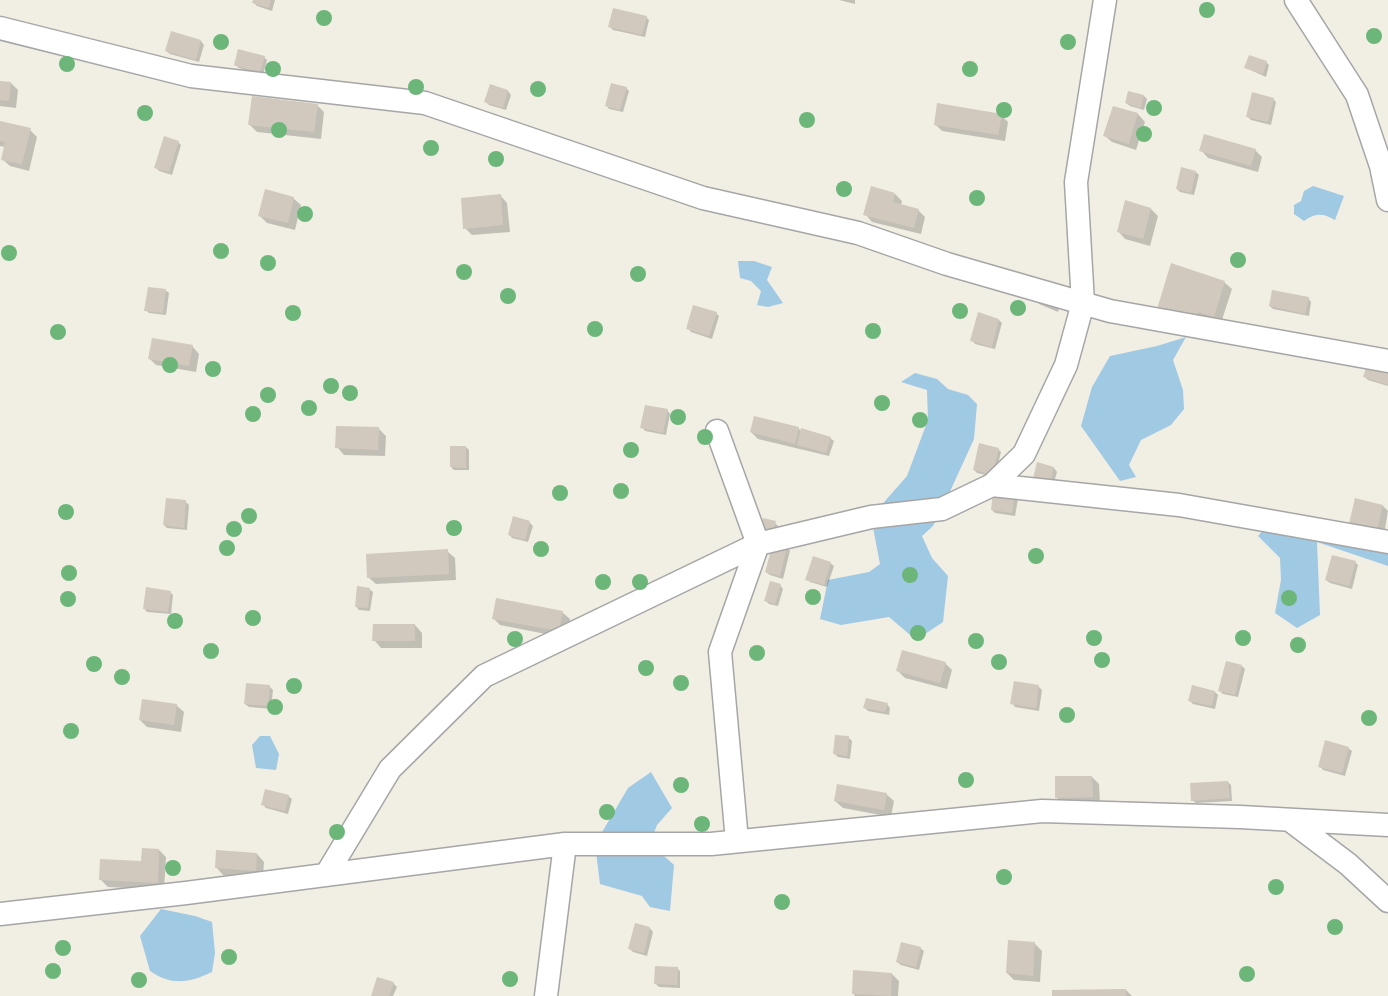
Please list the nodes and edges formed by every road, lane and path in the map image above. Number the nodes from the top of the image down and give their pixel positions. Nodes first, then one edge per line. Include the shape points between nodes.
1 (1106, 0) edge
2 (1296, 0) edge
3 (0, 28) edge
4 (1384, 170) edge
5 (1388, 200) edge
6 (1083, 303) junction
7 (1388, 361) edge
8 (718, 430) dead end
9 (992, 485) junction
10 (1388, 542) edge
11 (758, 544) junction
12 (1291, 821) junction
13 (1388, 826) edge
14 (737, 841) junction
15 (566, 844) junction
16 (326, 876) junction
17 (1388, 901) edge
18 (0, 914) edge
19 (546, 996) edge

1 - 6 street via 1076,182
2 - 4 street via 1357,96
3 - 6 street via 191,76 425,103 703,198 858,233 947,264
4 - 5 street
6 - 7 street via 1110,311
6 - 9 street via 1066,365 1024,454
8 - 11 street
9 - 10 street via 1179,505
9 - 11 street via 942,509 871,517
11 - 14 street via 720,652
11 - 16 street via 484,676 390,769
12 - 13 street
12 - 14 street via 1042,811
12 - 17 street via 1348,864
14 - 15 street via 711,844
15 - 16 street
15 - 19 street
16 - 18 street

